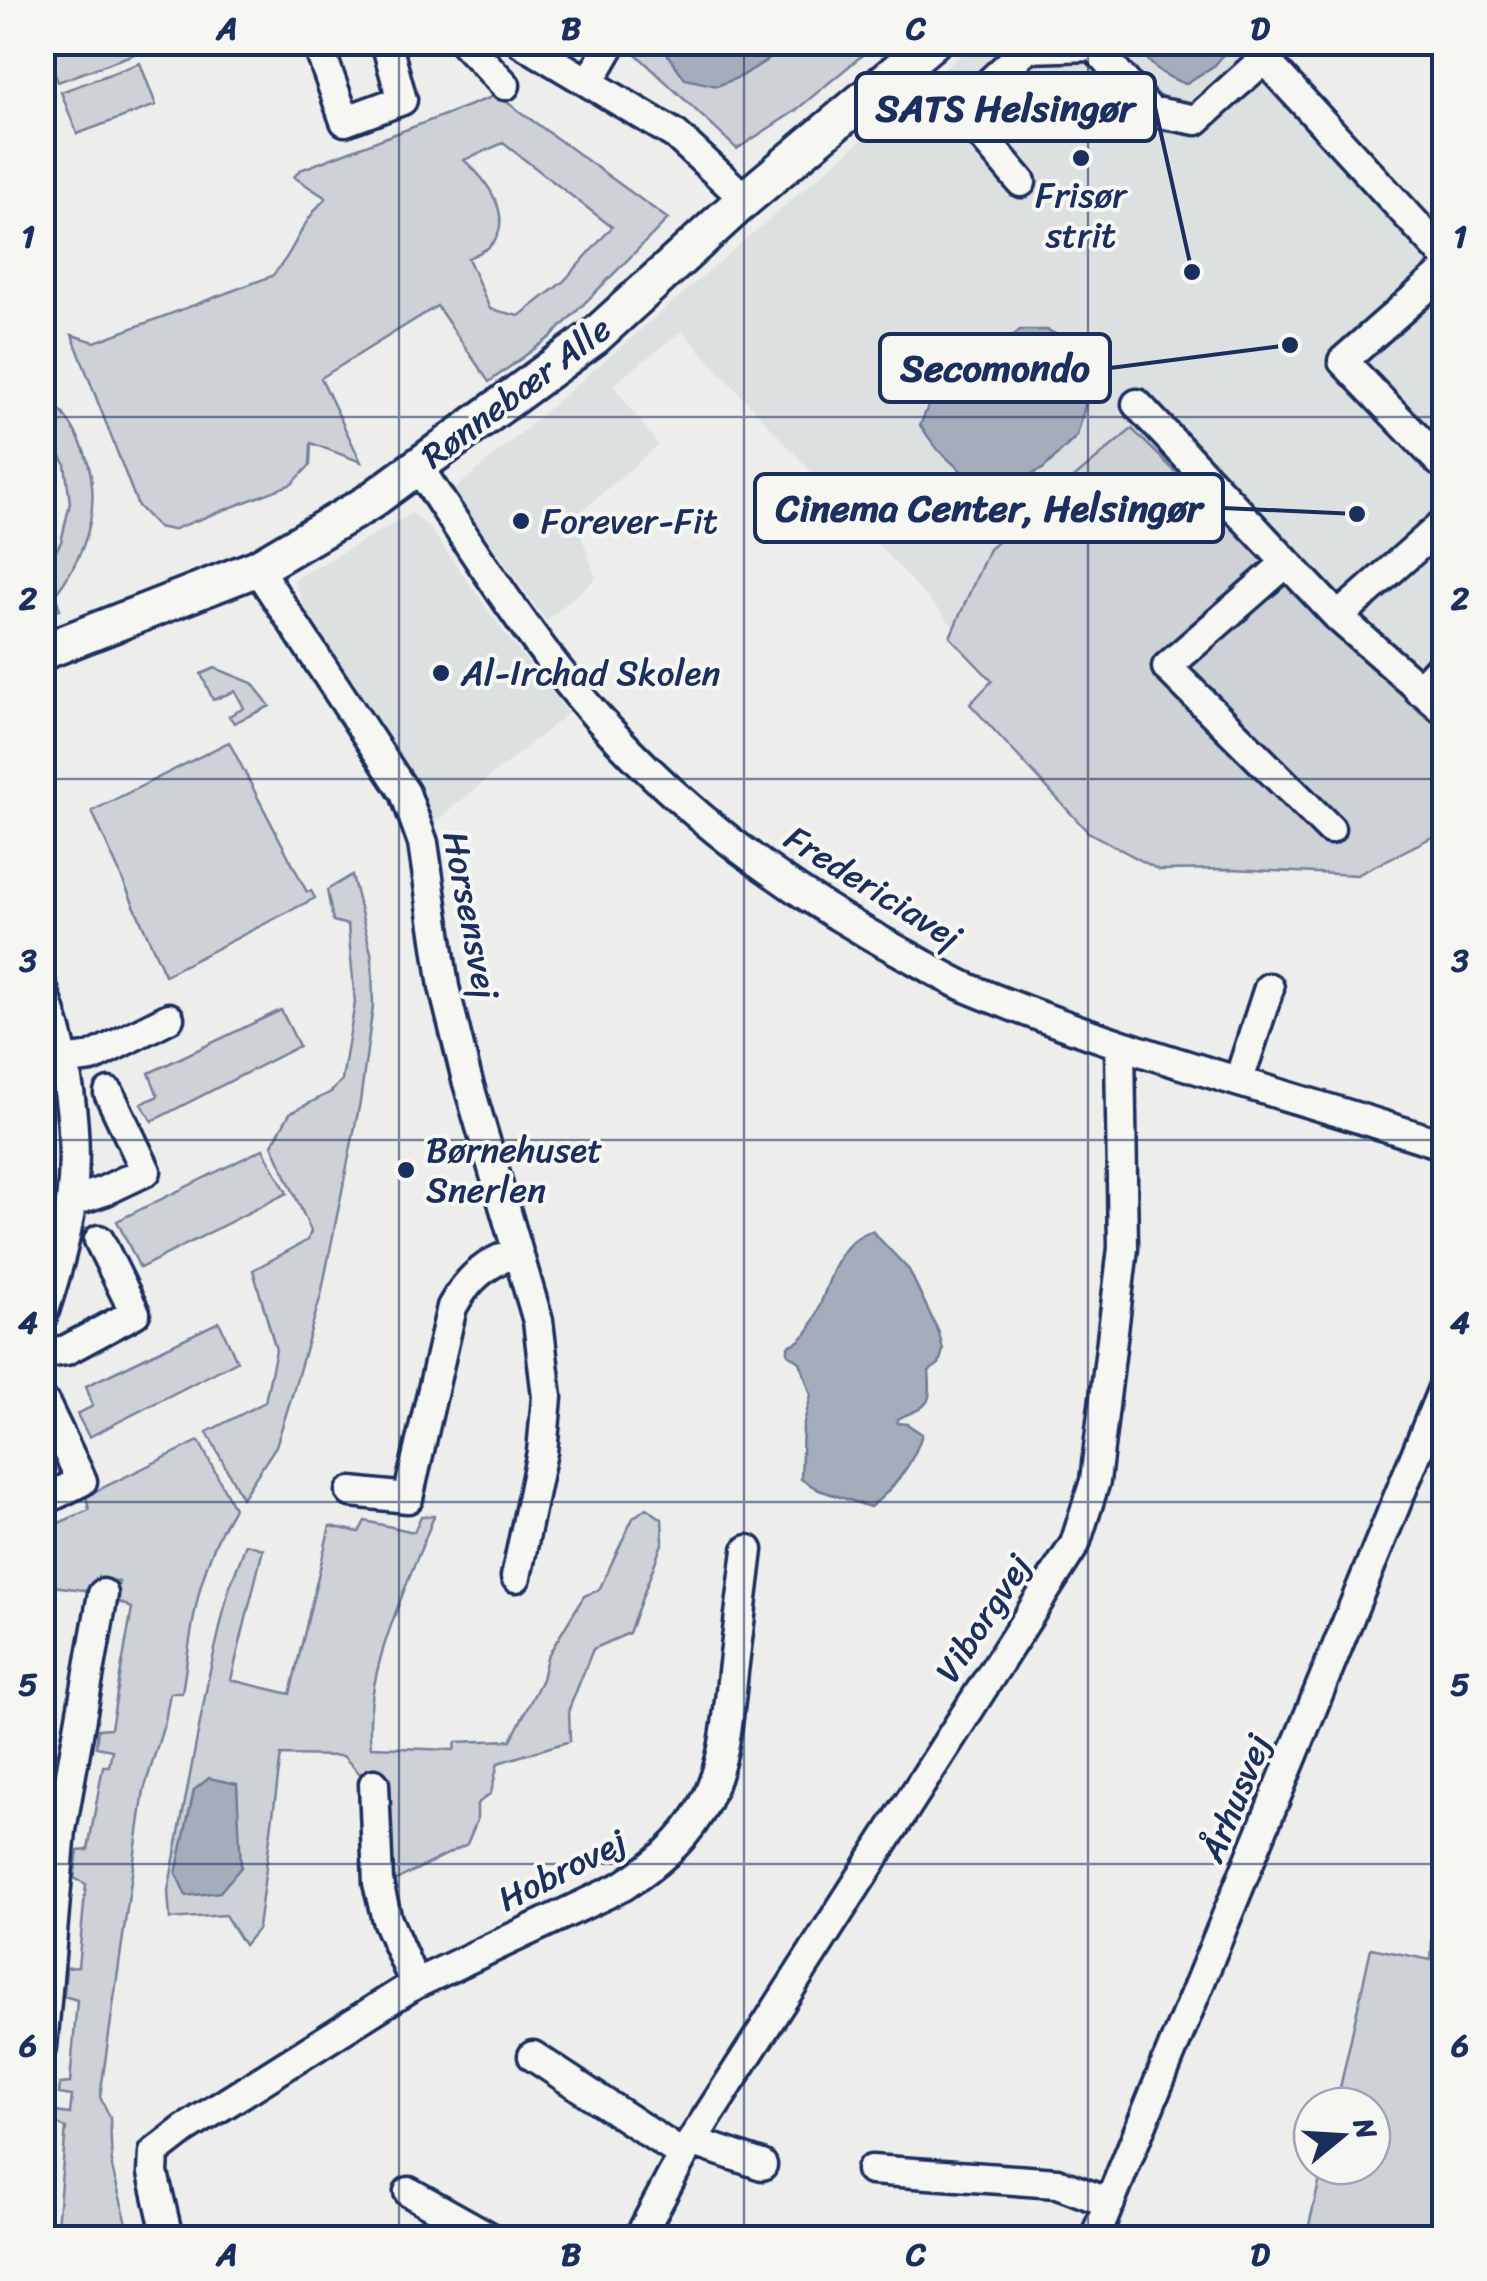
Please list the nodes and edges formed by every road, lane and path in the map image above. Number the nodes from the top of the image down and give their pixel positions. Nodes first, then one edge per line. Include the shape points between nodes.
1 (316, 42) edge
2 (464, 42) edge
3 (521, 42) edge
4 (612, 42) edge
5 (932, 42) edge
6 (388, 43) edge
7 (1092, 44) edge
8 (588, 82) junction
9 (506, 85) dead end
10 (1021, 182) dead end
11 (745, 198) junction
12 (1444, 256) edge
13 (1444, 272) edge
14 (1136, 404) dead end
15 (1438, 461) dead end
16 (418, 467) junction
17 (1444, 523) edge
18 (1286, 563) junction
19 (258, 568) junction
20 (1338, 617) junction
21 (42, 652) edge
22 (1444, 663) edge
23 (1419, 690) junction
24 (1444, 710) edge
25 (1330, 828) dead end
26 (42, 987) edge
27 (1269, 988) dead end
28 (169, 1018) dead end
29 (1120, 1046) junction
30 (64, 1062) junction
31 (1239, 1080) junction
32 (109, 1093) dead end
33 (1444, 1145) edge
34 (71, 1202) junction
35 (99, 1240) dead end
36 (518, 1252) junction
37 (42, 1317) edge
38 (42, 1354) edge
39 (1444, 1386) edge
40 (44, 1404) edge
41 (351, 1492) dead end
42 (42, 1501) edge
43 (748, 1550) dead end
44 (516, 1577) dead end
45 (103, 1594) dead end
46 (374, 1784) dead end
47 (416, 1984) junction
48 (42, 2047) edge
49 (533, 2056) dead end
50 (688, 2148) junction
51 (762, 2164) dead end
52 (871, 2170) dead end
53 (409, 2192) dead end
54 (1110, 2203) junction
55 (168, 2238) edge
56 (491, 2238) edge
57 (639, 2238) edge
58 (1095, 2238) edge

1 - 6 street via 345,121 402,100
2 - 9 street
3 - 8 street
4 - 8 street
5 - 11 main road, Rønnebær Alle
7 - 10 street via 1027,48 960,110
7 - 12 street via 1150,112 1196,120 1264,59
8 - 11 street via 676,135
11 - 16 main road, Rønnebær Alle via 594,337
13 - 15 street via 1343,362
14 - 18 street
16 - 19 main road, Rønnebær Alle
16 - 29 street, Fredericiavej via 598,718 718,833 848,925 950,978
17 - 20 street
18 - 20 street
18 - 25 street via 1167,667
19 - 21 main road, Rønnebær Alle
19 - 36 street, Horsensvej via 405,793 423,843 444,987
20 - 23 street
22 - 23 street
23 - 24 street
26 - 30 street
27 - 31 street
28 - 30 street via 92,1057
29 - 31 street, Fredericiavej
29 - 50 street, Viborgvej via 1124,1248 1095,1481 1075,1544
30 - 34 street
31 - 33 street, Fredericiavej
32 - 34 street via 146,1171
34 - 37 street
35 - 38 street via 135,1313 66,1350
36 - 41 street via 478,1271 452,1307 408,1498
36 - 44 street, Horsensvej via 538,1322 547,1398
39 - 54 street, Århusvej
40 - 42 street via 82,1481
43 - 47 street, Hobrovej via 724,1746 707,1796 678,1841 624,1886
45 - 48 street via 62,1830
46 - 47 street via 378,1883
47 - 55 street, Hobrovej via 154,2153
49 - 50 street
50 - 51 street
50 - 57 street, Viborgvej
52 - 54 street via 1056,2183
53 - 56 street
54 - 58 street, Århusvej

